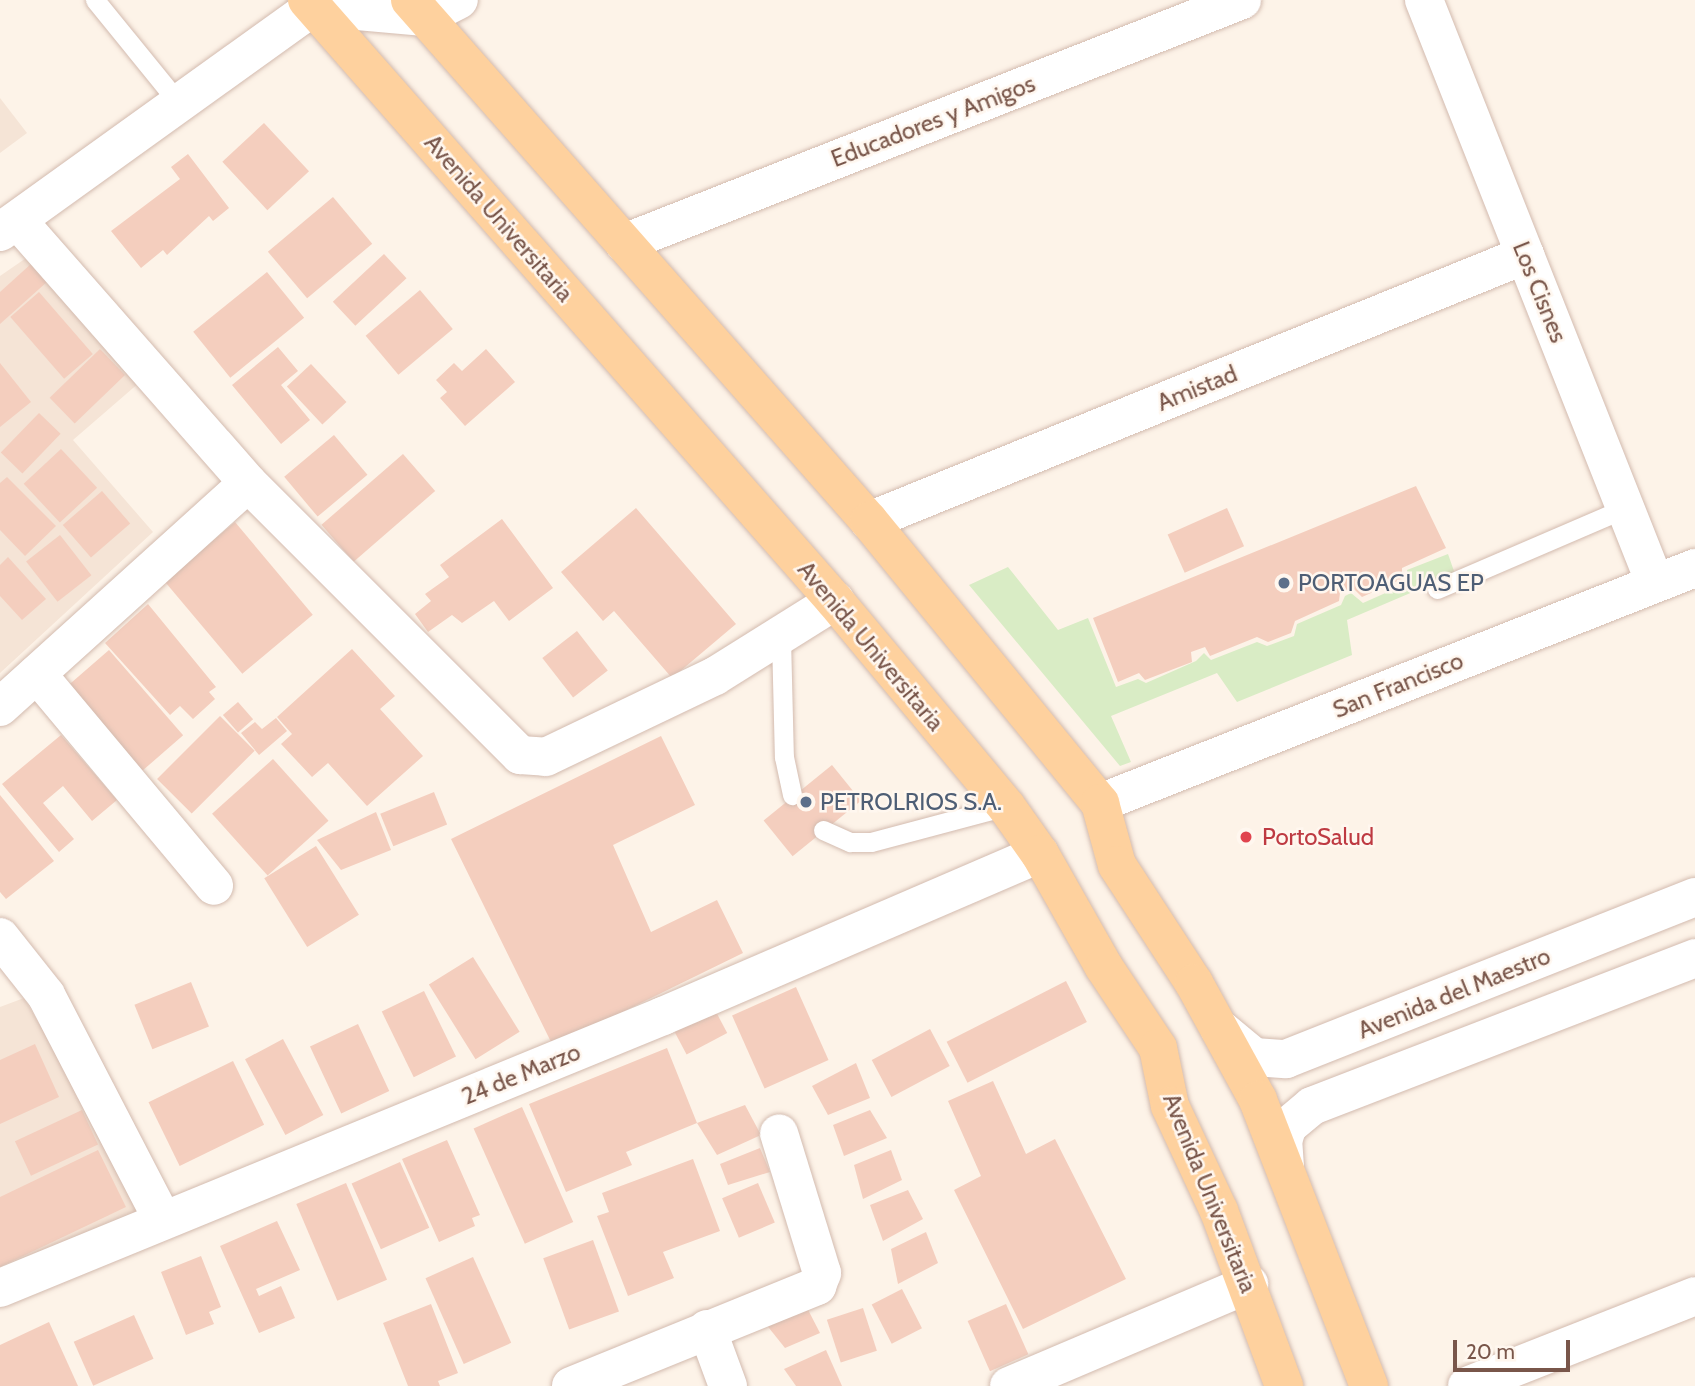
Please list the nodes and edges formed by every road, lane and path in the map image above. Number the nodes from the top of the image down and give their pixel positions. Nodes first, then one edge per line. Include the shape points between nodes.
1 (95, 0) edge
2 (459, 0) edge
3 (1242, 0) edge
4 (1424, 0) edge
5 (310, 3) edge
6 (417, 8) edge
7 (177, 101) junction
8 (9, 226) edge
9 (624, 243) junction
10 (1525, 255) junction
11 (248, 483) junction
12 (1625, 508) junction
13 (869, 521) junction
14 (1695, 568) edge
15 (1655, 583) junction
16 (1437, 589) dead end
17 (835, 601) junction
18 (780, 638) junction
19 (37, 674) junction
20 (0, 707) edge
21 (792, 795) dead end
22 (1100, 803) junction
23 (1006, 806) junction
24 (823, 830) dead end
25 (1040, 854) junction
26 (214, 886) dead end
27 (1695, 897) edge
28 (0, 937) edge
29 (1695, 958) edge
30 (1219, 1028) junction
31 (1353, 1033) junction
32 (1380, 1082) junction
33 (779, 1133) dead end
34 (1285, 1167) junction
35 (163, 1221) junction
36 (1249, 1284) junction
37 (0, 1288) edge
38 (1695, 1296) edge
39 (707, 1329) junction
40 (571, 1386) edge
41 (728, 1386) edge
42 (1009, 1386) edge
43 (1284, 1386) edge
44 (1369, 1386) edge
45 (1467, 1386) edge

1 - 7 lane
2 - 6 street
3 - 9 street, Educadores y Amigos
4 - 10 street, Los Cisnes
5 - 6 street
5 - 7 street
5 - 17 main road, Avenida Universitaria
6 - 9 main road
7 - 8 street
8 - 11 street
9 - 13 main road
10 - 12 street, Los Cisnes
10 - 13 street, Amistad
11 - 18 street via 505,744 529,758 546,757 716,676
11 - 19 street
12 - 15 street, Los Cisnes
12 - 16 lane
13 - 22 main road
14 - 15 street, San Francisco
15 - 22 street, San Francisco
17 - 18 street
17 - 23 main road, Avenida Universitaria
18 - 21 lane via 785,757
19 - 20 street
19 - 26 street
22 - 30 main road via 1117,865
23 - 24 lane via 871,842 850,842
23 - 25 main road, Avenida Universitaria
25 - 35 street, 24 de Marzo via 663,1016
25 - 36 main road, Avenida Universitaria via 1104,967 1158,1048 1170,1106
27 - 31 street, Avenida del Maestro
28 - 35 street via 46,995
29 - 32 street
30 - 31 street, Avenida del Maestro via 1242,1049 1268,1060 1286,1059
30 - 34 main road via 1258,1100
31 - 32 street via 1341,1051 1342,1065 1351,1075
32 - 34 street via 1296,1115 1283,1141
33 - 39 street via 822,1273 820,1279 804,1293
34 - 44 main road
35 - 37 street, 24 de Marzo
36 - 42 street
36 - 43 main road, Avenida Universitaria
38 - 45 street
39 - 40 street
39 - 41 street

